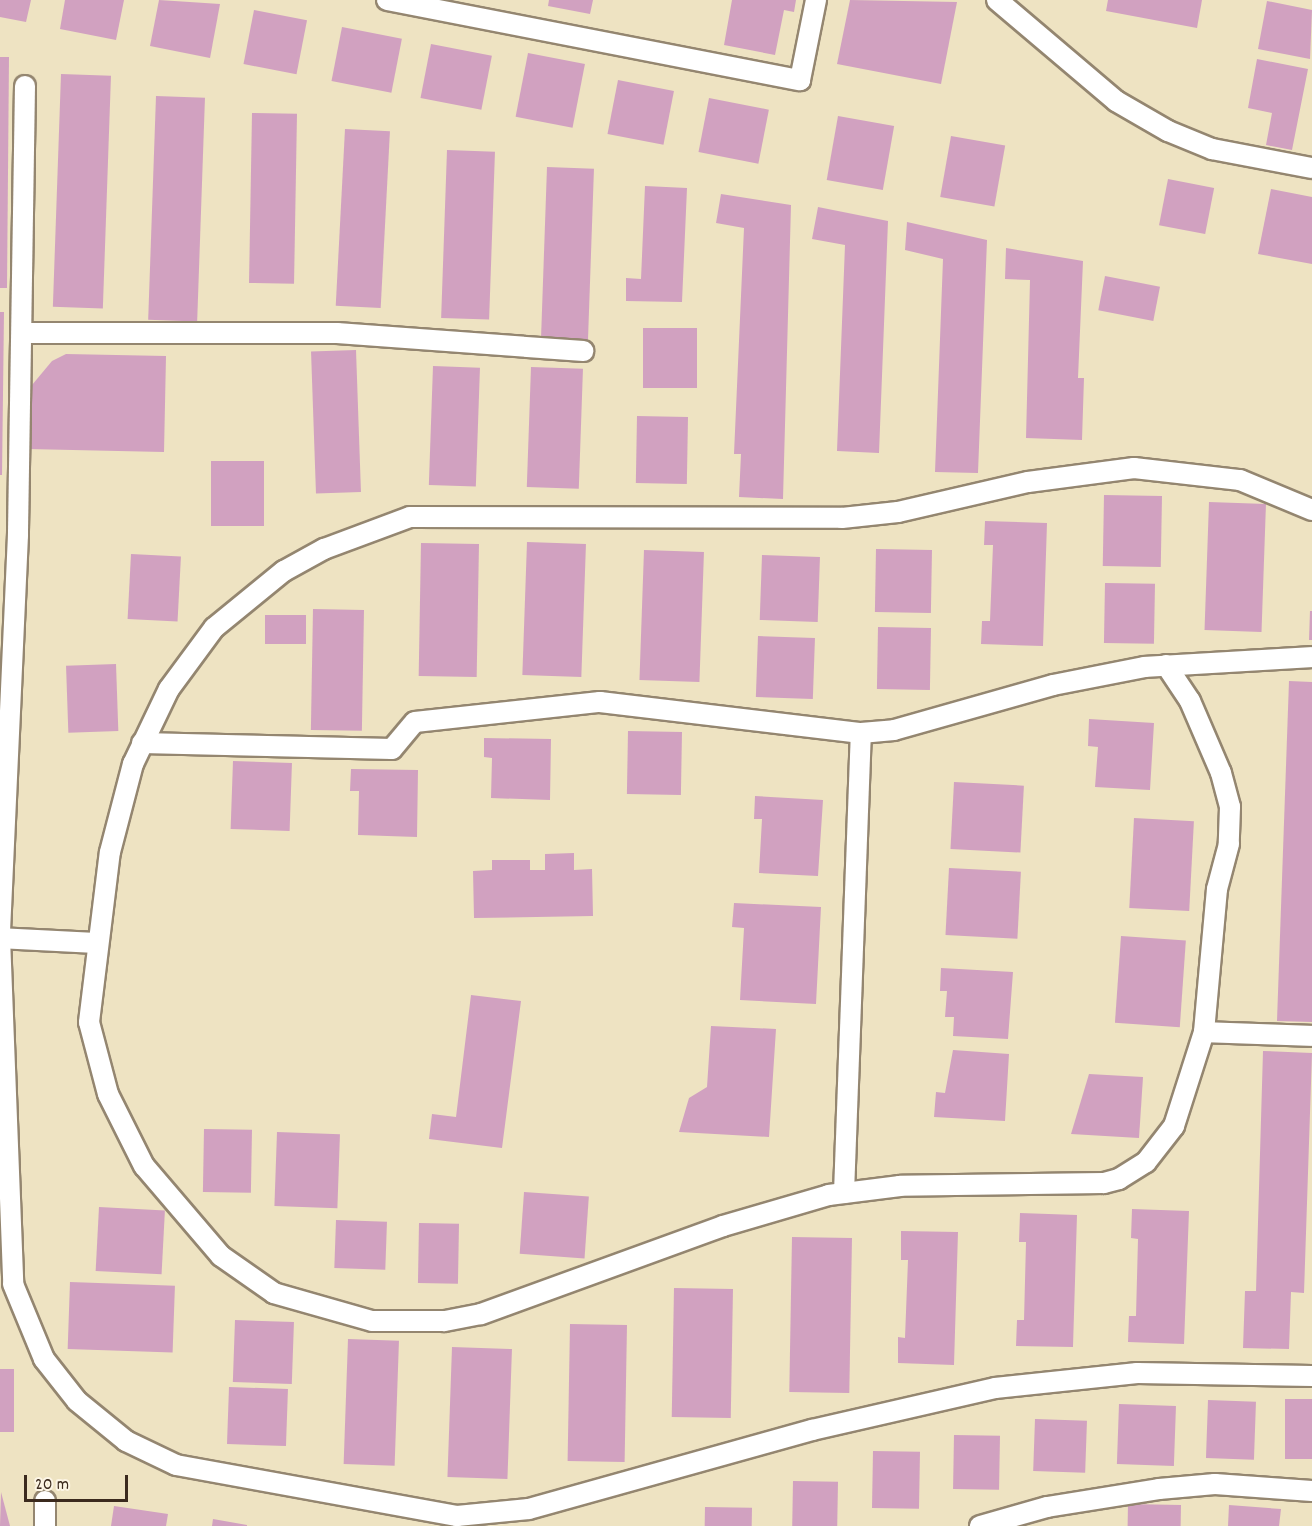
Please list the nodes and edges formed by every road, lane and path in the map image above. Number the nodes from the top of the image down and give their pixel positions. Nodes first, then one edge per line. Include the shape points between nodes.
1 (387, 0) edge
2 (816, 0) edge
3 (997, 0) edge
4 (25, 86) dead end
5 (1312, 168) edge
6 (23, 333) junction
7 (583, 351) dead end
8 (1312, 510) edge
9 (1312, 657) edge
10 (1166, 665) junction
11 (861, 733) junction
12 (142, 743) junction
13 (0, 939) edge
14 (96, 943) junction
15 (1204, 1032) junction
16 (1312, 1036) edge
17 (844, 1193) junction
18 (1312, 1376) edge
19 (1312, 1491) edge
20 (45, 1501) dead end
21 (45, 1526) edge
22 (980, 1526) edge

1 - 2 lane via 800,80
3 - 5 lane via 1116,101 1168,130 1212,149
4 - 6 lane
6 - 7 lane via 338,333
6 - 13 lane
8 - 12 lane via 1240,480 1134,468 842,518 410,517 324,549 247,597 190,657
9 - 10 lane
10 - 11 lane via 1065,682 964,712
10 - 15 lane via 1209,740 1230,807
11 - 12 lane via 600,702 415,722 392,749
11 - 17 lane
12 - 14 lane via 119,807
13 - 14 lane
13 - 18 lane via 13,1284 22,1315 44,1359 77,1401 126,1441 176,1465 419,1513 494,1515 995,1388 1137,1373
14 - 17 lane via 89,1022 96,1058 122,1128 144,1166 221,1256 274,1293 303,1305 372,1321 444,1321 481,1314 776,1208
15 - 16 lane
15 - 17 lane via 1166,1139 1146,1162 1119,1179 900,1186
19 - 22 lane via 1215,1484 1159,1488 1069,1503
20 - 21 lane

